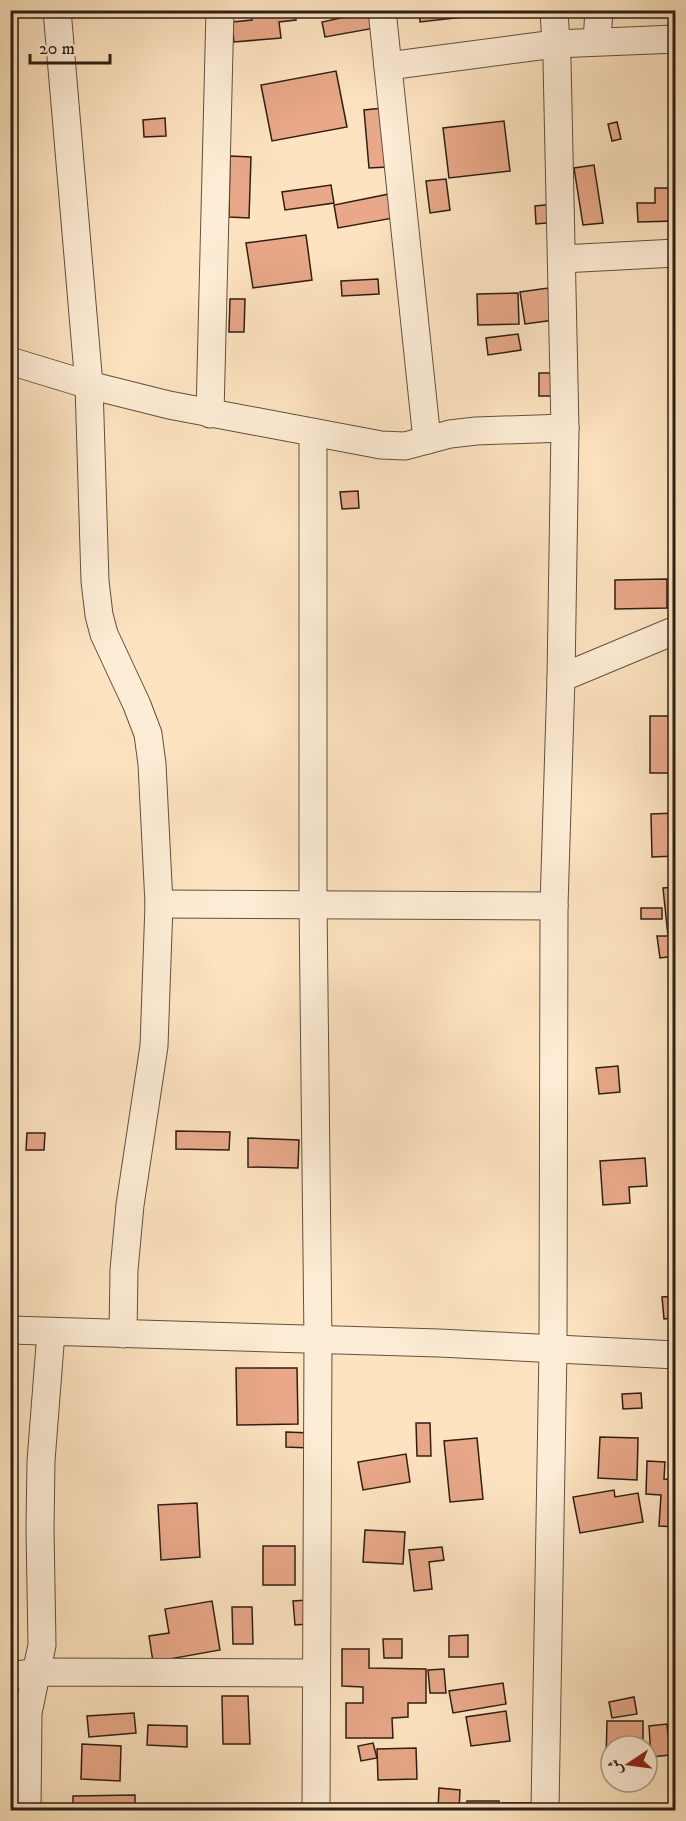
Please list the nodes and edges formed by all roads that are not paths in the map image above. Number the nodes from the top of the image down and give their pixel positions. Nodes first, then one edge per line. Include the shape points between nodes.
1 (57, 10) edge
2 (220, 10) edge
3 (382, 10) edge
4 (554, 10) edge
5 (599, 10) edge
6 (675, 39) edge
7 (597, 41) junction
8 (555, 44) junction
9 (388, 66) junction
10 (675, 253) edge
11 (562, 259) junction
12 (10, 361) edge
13 (89, 385) junction
14 (210, 414) junction
15 (566, 428) junction
16 (313, 433) junction
17 (427, 440) junction
18 (675, 630) edge
19 (561, 678) junction
20 (159, 904) junction
21 (313, 904) junction
22 (554, 906) junction
23 (10, 1330) edge
24 (51, 1332) junction
25 (123, 1334) junction
26 (318, 1341) junction
27 (553, 1349) junction
28 (675, 1355) edge
29 (316, 1673) junction
30 (23, 1674) edge
31 (27, 1810) edge
32 (316, 1810) edge
33 (545, 1810) edge

1 - 13 street
2 - 14 street
3 - 9 street
4 - 8 street
5 - 7 street
6 - 7 street
7 - 8 street
8 - 9 street
8 - 11 street
9 - 17 street
10 - 11 street
11 - 15 street
12 - 13 street
13 - 14 street
13 - 20 street via 99,615 148,734
14 - 16 street
15 - 17 street via 476,431
15 - 19 street
16 - 17 street via 405,446
16 - 21 street
18 - 19 street
19 - 22 street
20 - 21 street
20 - 25 street via 154,1047 130,1205
21 - 22 street
21 - 26 street
22 - 27 street
23 - 24 street
24 - 25 street
24 - 30 street via 41,1461 42,1645
25 - 26 street
26 - 27 street
26 - 29 street
27 - 28 street
27 - 33 street
29 - 30 street
29 - 32 street
30 - 31 street via 28,1713

